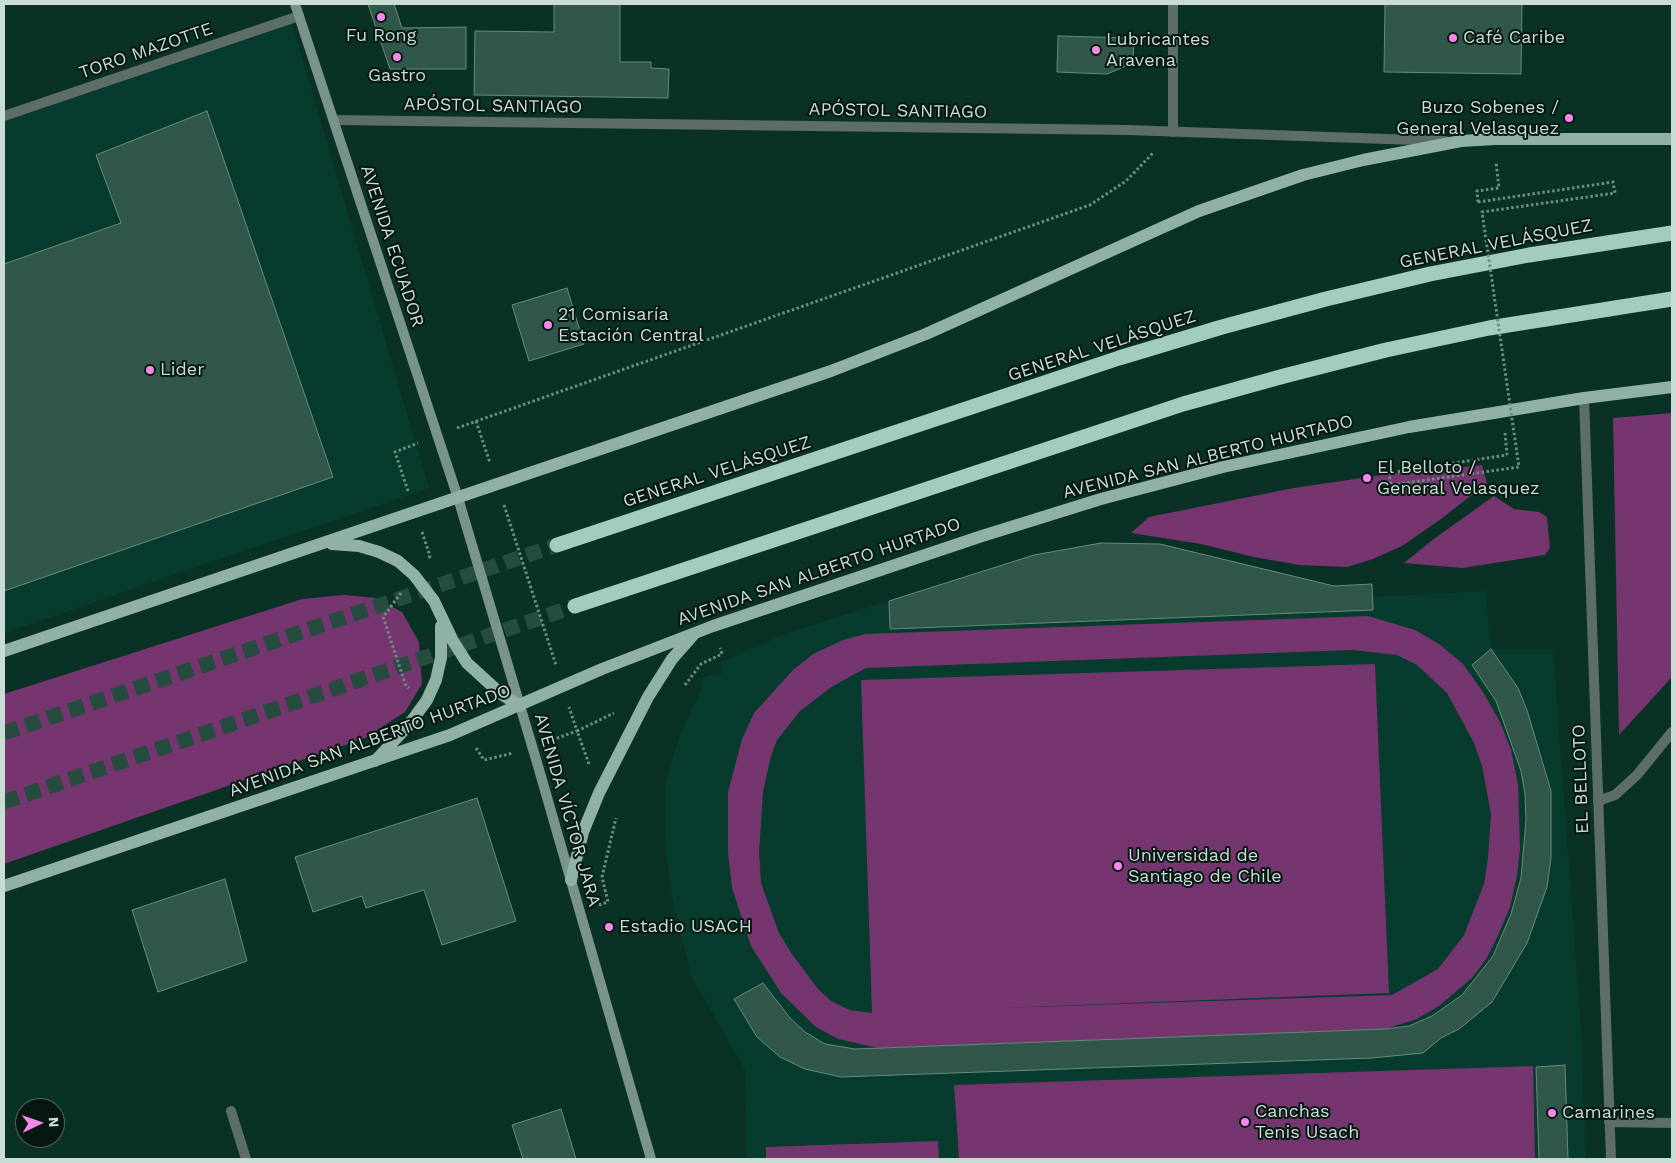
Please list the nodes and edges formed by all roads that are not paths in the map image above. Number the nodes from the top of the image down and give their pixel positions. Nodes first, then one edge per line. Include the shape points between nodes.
1 (295, 4) edge
2 (1173, 4) edge
3 (300, 16) junction
4 (4, 116) edge
5 (334, 120) junction
6 (1173, 132) junction
7 (1672, 139) edge
8 (1462, 141) junction
9 (1672, 233) edge
10 (1672, 299) edge
11 (1672, 387) edge
12 (1584, 398) junction
13 (458, 498) junction
14 (557, 545) tunnel mouth
15 (317, 546) junction
16 (575, 606) tunnel mouth
17 (440, 617) junction
18 (695, 632) junction
19 (4, 651) edge
20 (520, 706) junction
21 (1672, 732) edge
22 (373, 763) junction
23 (1598, 801) junction
24 (571, 880) junction
25 (4, 886) edge
26 (231, 1111) dead end
27 (1609, 1122) junction
28 (1672, 1123) edge
29 (246, 1159) edge
30 (650, 1159) edge
31 (1611, 1159) edge

1 - 3 main road, AVENIDA ECUADOR
2 - 6 street
3 - 4 street, TORO MAZOTTE
3 - 5 main road, AVENIDA ECUADOR
5 - 6 street, APÓSTOL SANTIAGO
5 - 13 main road, AVENIDA ECUADOR
6 - 8 street, APÓSTOL SANTIAGO
7 - 8 main road
8 - 13 main road via 1363,160 1250,192 1148,232 926,334 831,371
9 - 14 highway, GENERAL VELÁSQUEZ via 1430,274 1222,327 1119,358
10 - 16 highway via 1489,328 1386,350 1183,404
11 - 12 main road, AVENIDA SAN ALBERTO HURTADO
12 - 18 main road, AVENIDA SAN ALBERTO HURTADO via 1315,446 1101,499
12 - 23 street, EL BELLOTO
13 - 15 main road
13 - 20 main road, AVENIDA VÍCTOR JARA
15 - 17 main road via 359,546 398,561 425,587
15 - 19 main road
17 - 20 main road via 468,663 501,694
17 - 22 main road via 443,637 441,658 427,700
18 - 20 main road, AVENIDA SAN ALBERTO HURTADO
18 - 24 main road via 672,659 648,697 599,793
20 - 22 main road, AVENIDA SAN ALBERTO HURTADO
20 - 24 main road, AVENIDA VÍCTOR JARA
21 - 23 street via 1637,775 1615,795
22 - 25 main road, AVENIDA SAN ALBERTO HURTADO
23 - 27 street, EL BELLOTO
24 - 30 main road, AVENIDA VÍCTOR JARA
26 - 29 street
27 - 28 street
27 - 31 street, EL BELLOTO

